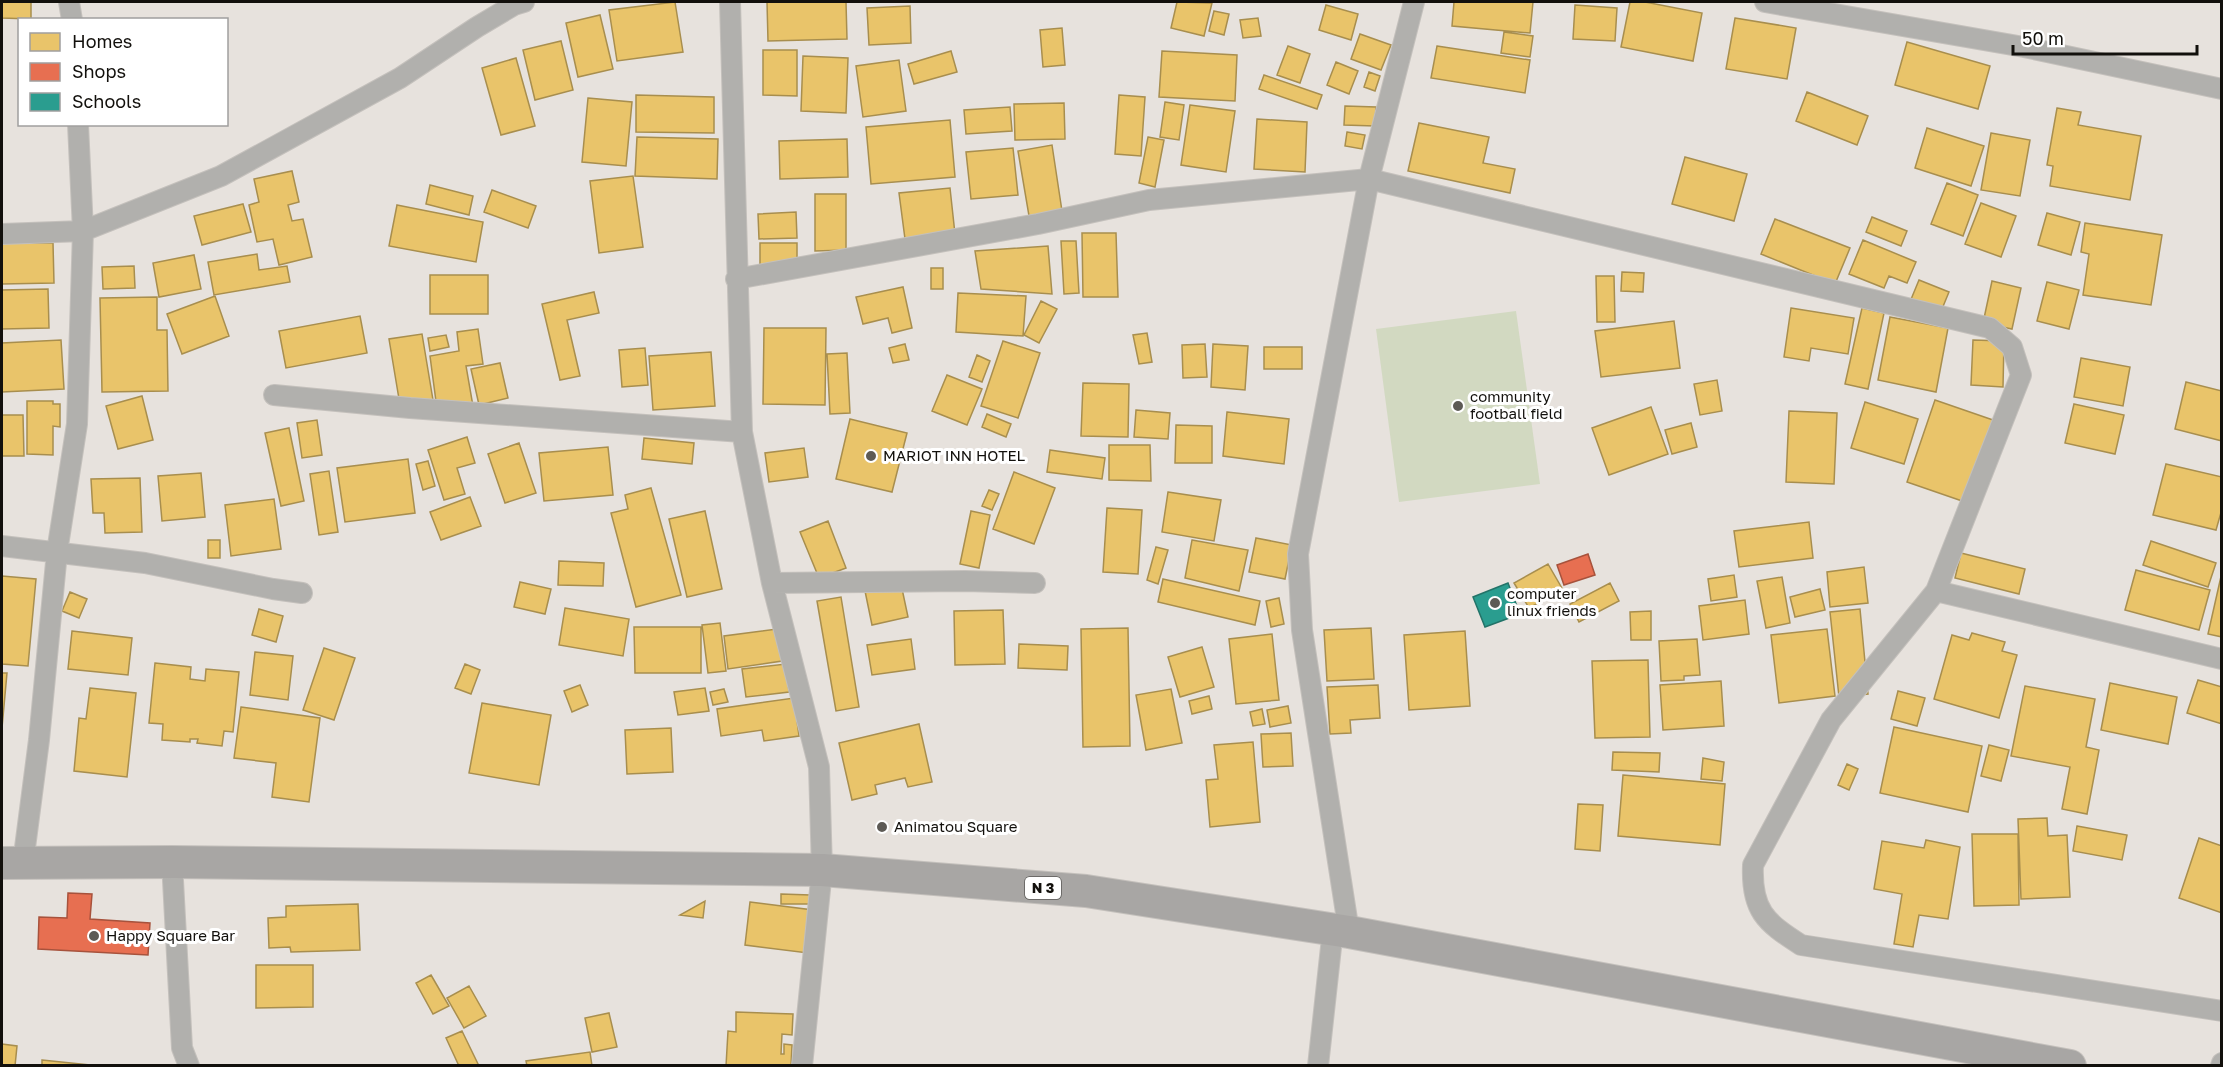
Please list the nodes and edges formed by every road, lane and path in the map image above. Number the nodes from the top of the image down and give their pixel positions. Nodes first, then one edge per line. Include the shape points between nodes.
1 (69, 2) edge
2 (524, 2) edge
3 (730, 2) edge
4 (1414, 2) edge
5 (1765, 2) edge
6 (72, 18) edge
7 (2222, 89) edge
8 (78, 126) edge
9 (1369, 179) junction
10 (83, 231) junction
11 (2, 234) edge
12 (736, 279) junction
13 (274, 395) dead end
14 (742, 432) junction
15 (2, 546) edge
16 (57, 552) junction
17 (772, 583) junction
18 (1035, 583) dead end
19 (1936, 591) junction
20 (302, 593) dead end
21 (2222, 659) edge
22 (172, 862) junction
23 (12, 863) edge
24 (822, 870) junction
25 (1341, 931) junction
26 (2222, 1011) edge
27 (189, 1065) edge
28 (802, 1065) edge
29 (1318, 1065) edge
30 (2070, 1065) edge

1 - 6 street
2 - 10 street via 477,27 381,89 221,176
3 - 12 street
4 - 9 street
5 - 7 street via 2024,47
8 - 10 street
9 - 12 street via 1149,200
9 - 19 street via 1990,328 2012,347 2021,375
9 - 25 street via 1298,554 1302,630
10 - 11 street
10 - 16 street via 77,424
12 - 14 street
13 - 14 street
14 - 17 street
15 - 16 street
16 - 20 street via 145,562
16 - 23 street via 39,740
17 - 18 street
17 - 24 street via 819,767
19 - 21 street
19 - 26 street via 1831,720 1753,865 1752,886 1759,911 1774,928 1801,945
22 - 23 highway, N 3
22 - 24 highway, N 3
22 - 27 street via 182,1048
24 - 25 highway, N 3 via 1086,891
24 - 28 street
25 - 29 street
25 - 30 highway, N 3

